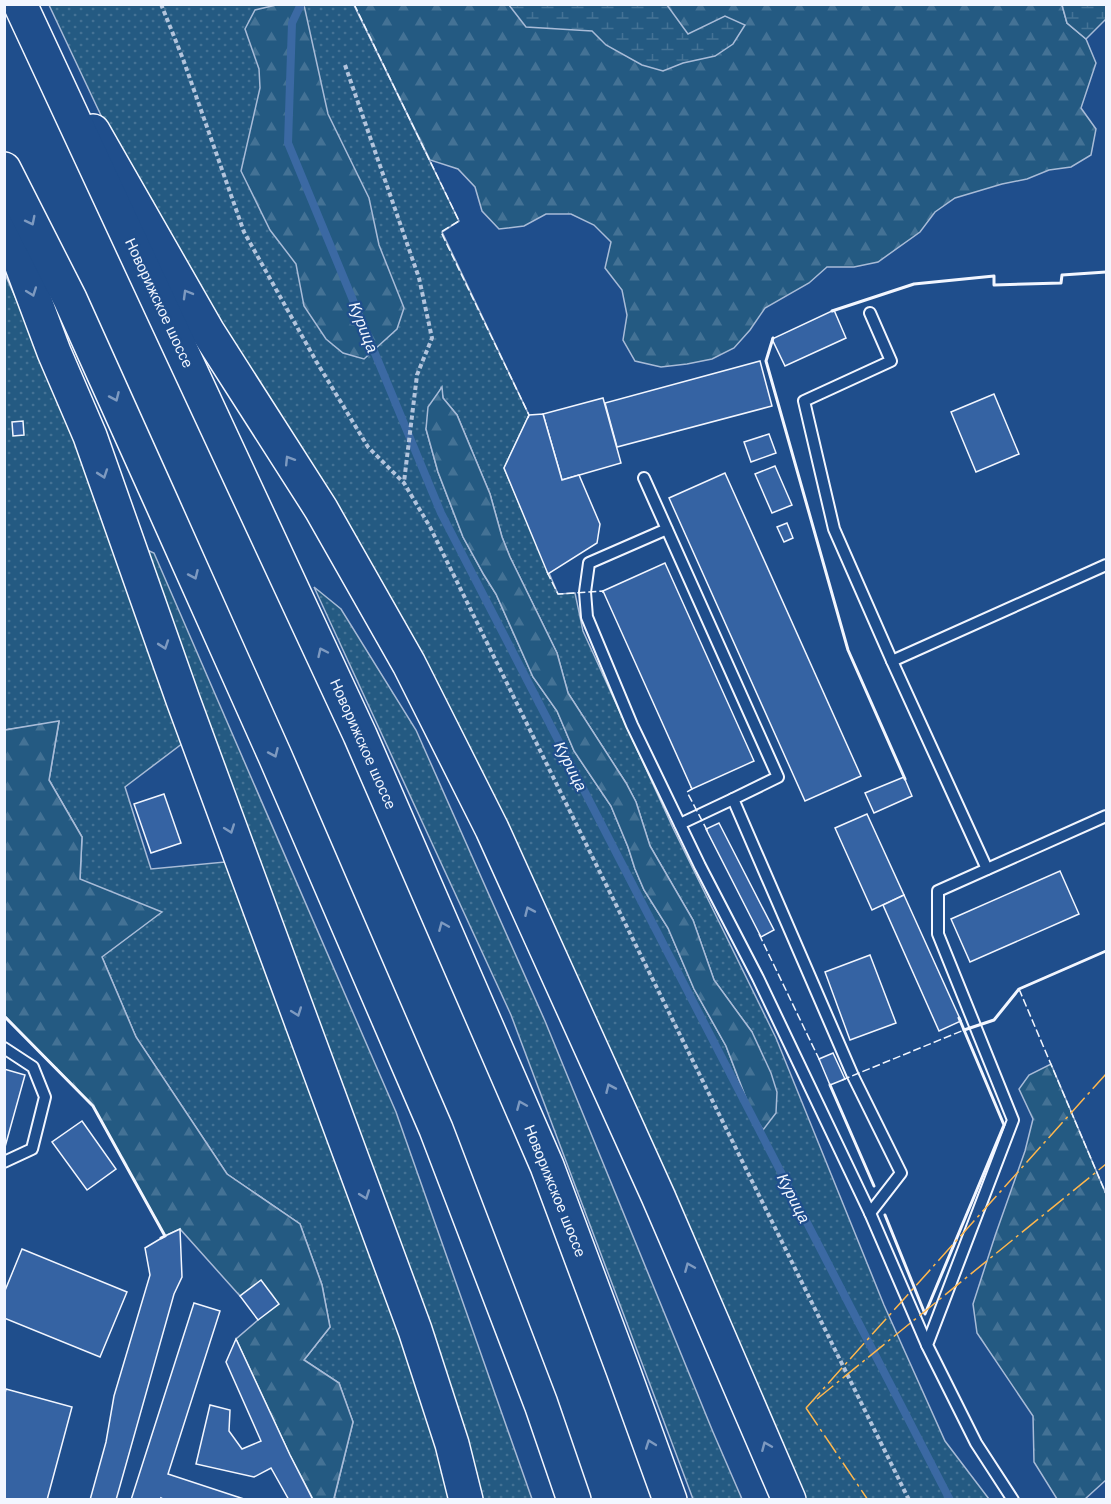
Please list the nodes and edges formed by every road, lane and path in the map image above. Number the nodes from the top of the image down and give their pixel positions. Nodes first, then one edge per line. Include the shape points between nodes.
1 (20, 4) edge
2 (161, 4) edge
3 (345, 65) dead end
4 (4, 169) edge
5 (4, 218) edge
6 (870, 313) dead end
7 (644, 478) dead end
8 (404, 483) junction
9 (667, 529) junction
10 (1107, 565) edge
11 (892, 661) junction
12 (733, 799) junction
13 (1107, 816) edge
14 (680, 824) junction
15 (987, 869) junction
16 (4, 1048) edge
17 (4, 1162) edge
18 (870, 1213) junction
19 (927, 1345) junction
20 (466, 1500) edge
21 (574, 1500) edge
22 (670, 1500) edge
23 (789, 1500) edge
24 (909, 1500) edge
25 (1013, 1500) edge

22 -> 1 main road, Новорижское шоссе via 547,1166 360,735
23 -> 1 main road via 658,1196 492,829 409,664 321,509 202,322
2 - 8 path via 244,232 368,447
3 - 8 path via 420,279 432,338 417,375
4 -> 21 main road via 128,426 432,1118 542,1404
5 -> 20 main road via 90,436 415,1330
6 - 11 lane via 891,361 804,401 834,529
7 - 9 lane
8 - 24 path via 430,527
9 - 12 lane via 778,777
9 - 14 lane via 589,563 585,592 587,617 600,650
10 - 11 lane
11 - 15 lane
12 - 14 lane
12 - 18 lane via 853,1076 902,1173
13 - 15 lane
14 - 18 lane
15 - 19 lane via 938,891 938,934 1013,1120
16 - 17 lane via 33,1067 45,1097 32,1149
18 - 19 lane
19 - 25 lane via 976,1443

